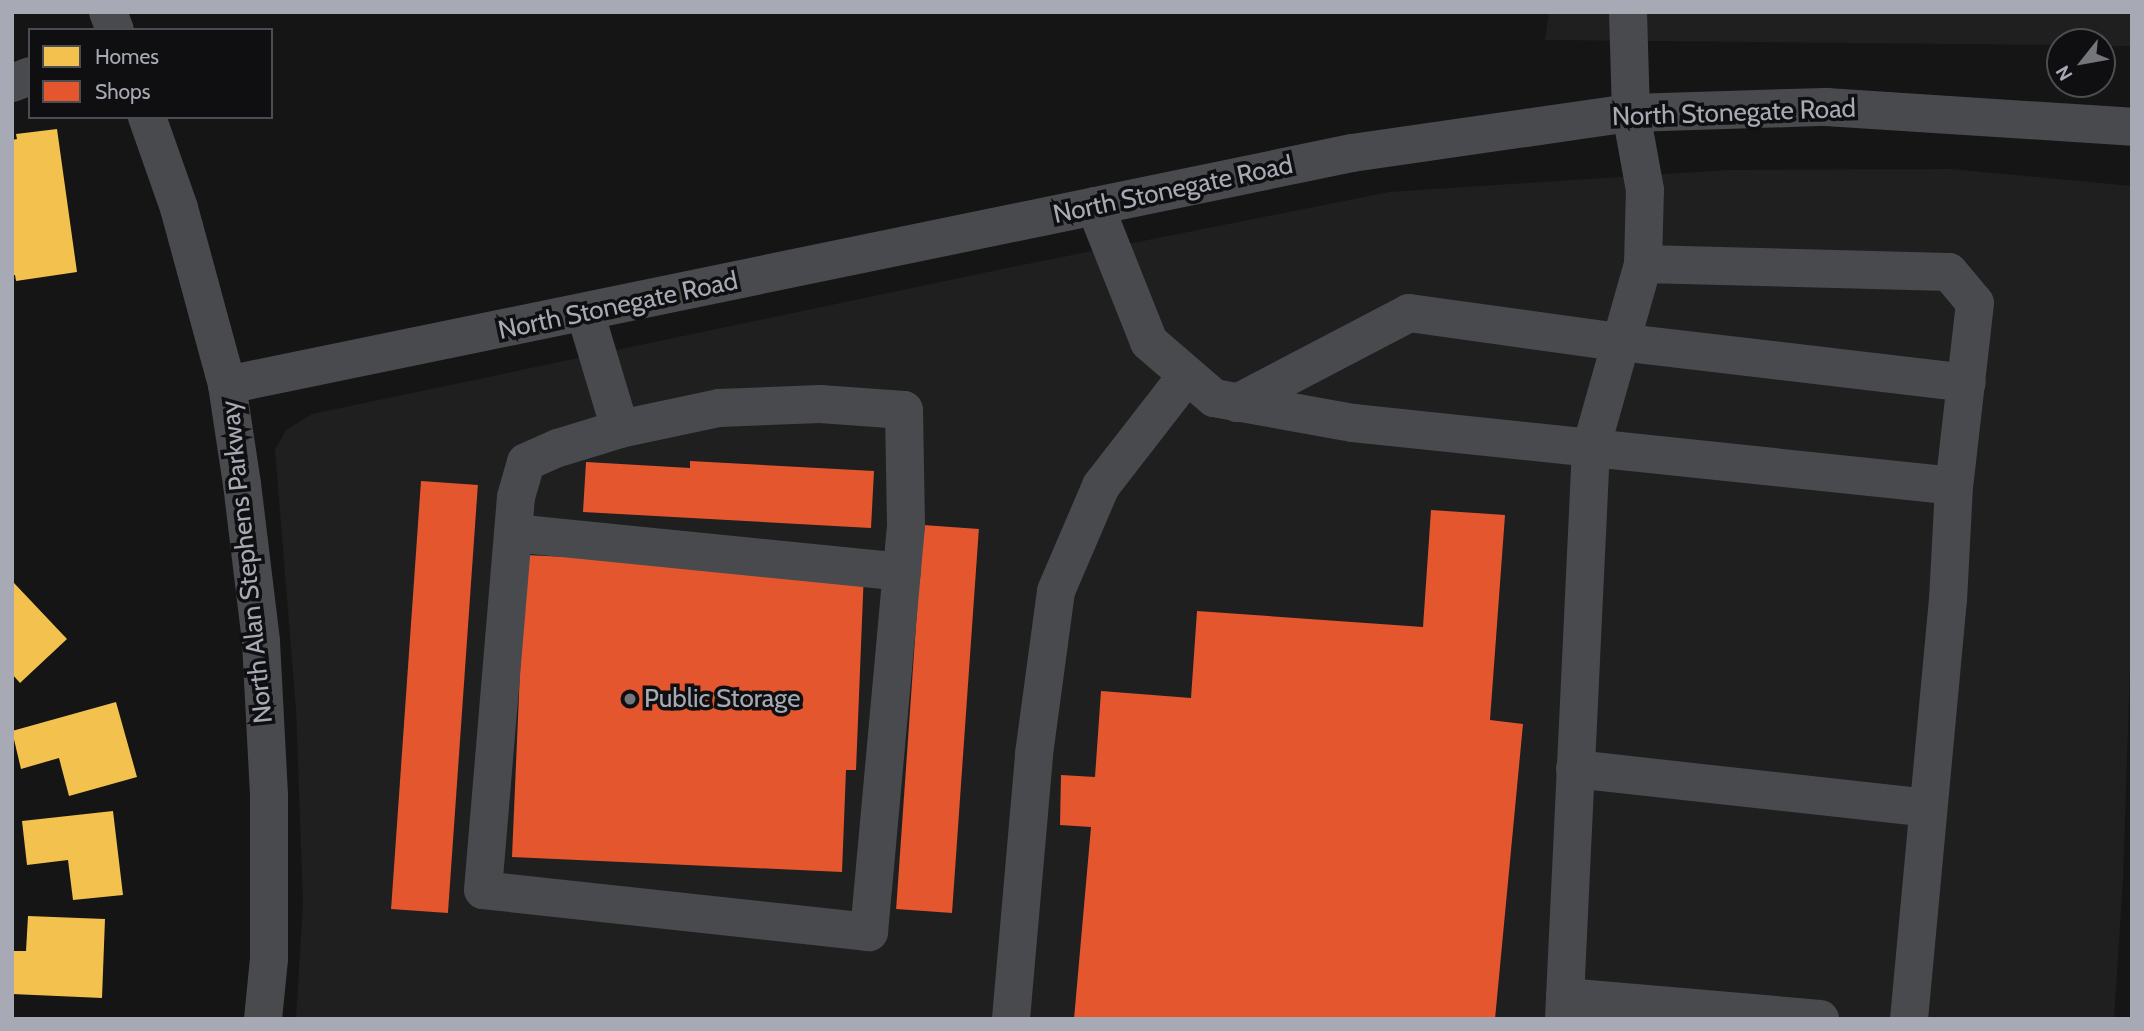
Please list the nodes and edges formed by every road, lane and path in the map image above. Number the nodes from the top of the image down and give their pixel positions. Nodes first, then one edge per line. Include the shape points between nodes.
1 (1628, 12) edge
2 (1631, 113) junction
3 (147, 119) edge
4 (2132, 127) edge
5 (1095, 206) junction
6 (1643, 264) junction
7 (585, 312) junction
8 (1619, 342) junction
9 (1187, 375) junction
10 (1967, 383) junction
11 (227, 385) junction
12 (1237, 403) junction
13 (620, 429) junction
14 (1591, 448) junction
15 (1954, 486) junction
16 (513, 533) junction
17 (902, 572) junction
18 (1576, 769) junction
19 (1928, 808) junction
20 (1564, 1008) edge
21 (263, 1019) edge
22 (1011, 1019) edge
23 (1820, 1019) edge
24 (1909, 1019) edge

1 - 2 street
2 - 4 street, North Stonegate Road via 1826,107
2 - 5 street, North Stonegate Road via 1352,153
2 - 6 street via 1645,190
3 - 11 street, North Alan Stephens Parkway via 179,208
5 - 7 street, North Stonegate Road
5 - 9 street via 1149,342
6 - 8 street
6 - 10 street via 1949,272 1975,303
7 - 11 street, North Stonegate Road
7 - 13 street
8 - 10 street
8 - 12 street via 1409,313
8 - 14 street
9 - 12 street via 1214,398
9 - 22 street via 1101,486 1056,591 1034,754
10 - 15 street
11 - 21 street, North Alan Stephens Parkway via 261,642 269,795 269,959
12 - 14 street via 1353,423
13 - 16 street via 526,462
13 - 17 street via 719,408 820,404 904,410
14 - 15 street
14 - 18 street
15 - 19 street
16 - 17 street
16 - 17 street via 483,890 869,932
18 - 19 street
18 - 20 street
19 - 24 street
20 - 23 street

